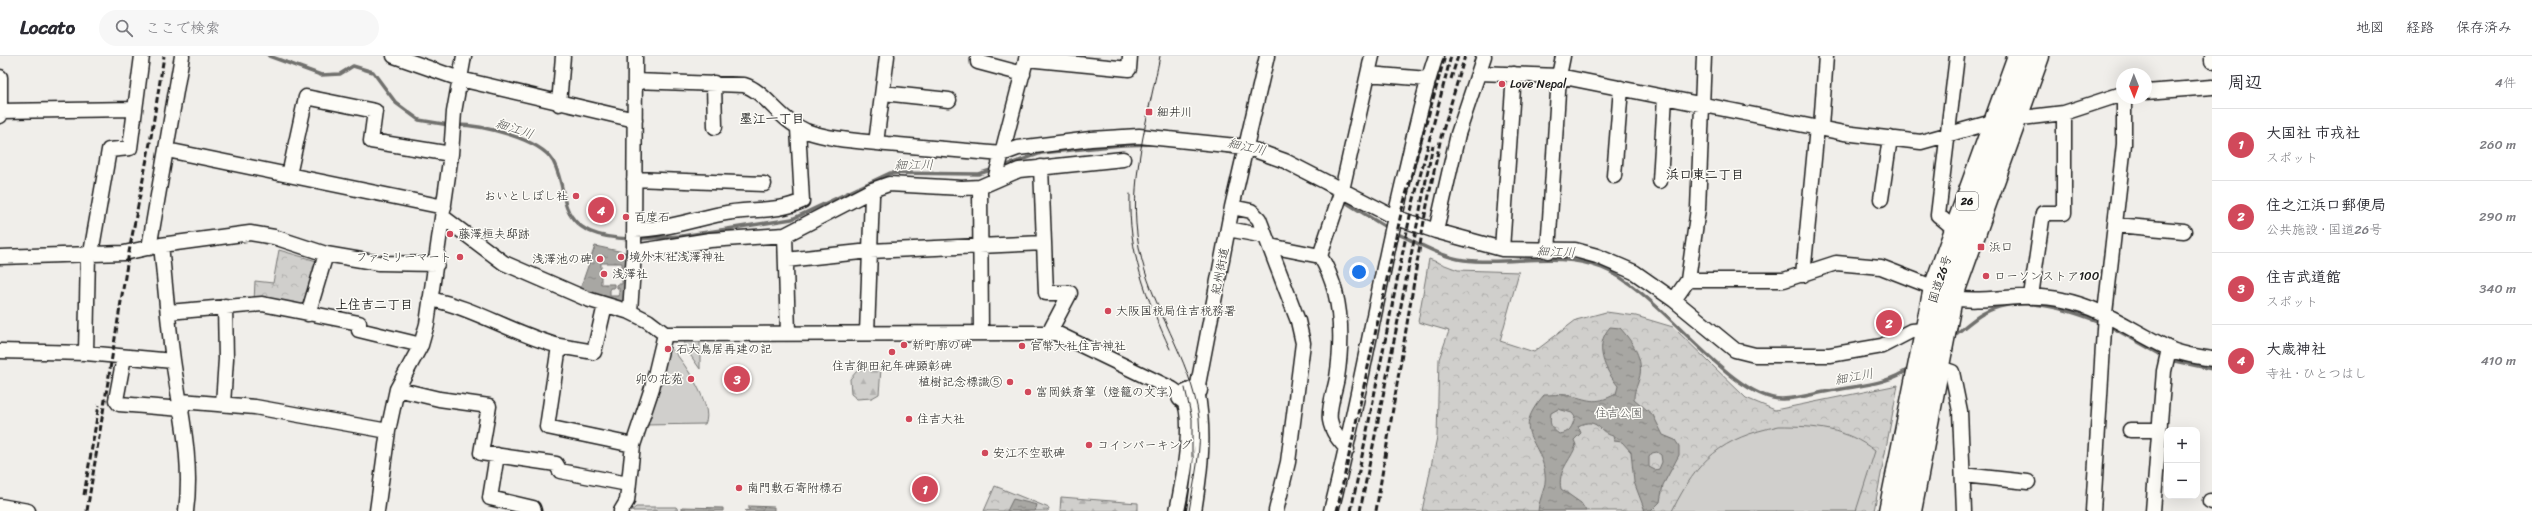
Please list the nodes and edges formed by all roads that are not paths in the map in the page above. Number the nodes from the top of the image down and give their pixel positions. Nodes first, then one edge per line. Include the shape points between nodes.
1 (142, 56) edge
2 (182, 56) edge
3 (394, 56) edge
4 (464, 56) edge
5 (563, 56) edge
6 (636, 56) edge
7 (887, 56) edge
8 (978, 56) edge
9 (1130, 56) edge
10 (1267, 56) edge
11 (1372, 56) edge
12 (1436, 56) edge
13 (1484, 56) edge
14 (1563, 56) edge
15 (1704, 56) edge
16 (1826, 56) edge
17 (1957, 56) edge
18 (2019, 56) edge
19 (2038, 56) edge
20 (2212, 56) edge
21 (1027, 57) edge
22 (2212, 61) edge
23 (1479, 73) junction
24 (1023, 74) junction
25 (1368, 74) junction
26 (1514, 74) junction
27 (1559, 76) junction
28 (0, 77) edge
29 (460, 79) junction
30 (1428, 79) junction
31 (635, 80) junction
32 (714, 83) junction
33 (2212, 87) edge
34 (1621, 88) junction
35 (2152, 92) edge
36 (883, 93) junction
37 (2116, 96) edge
38 (1665, 98) junction
39 (950, 100) dead end
40 (559, 104) junction
41 (2124, 104) edge
42 (1702, 105) junction
43 (134, 109) junction
44 (0, 113) edge
45 (2064, 113) junction
46 (635, 120) junction
47 (2006, 120) junction
48 (715, 127) dead end
49 (1819, 127) junction
50 (798, 128) junction
51 (1947, 136) junction
52 (1890, 138) junction
53 (876, 143) junction
54 (167, 150) junction
55 (451, 154) junction
56 (1002, 154) junction
57 (1244, 154) junction
58 (1123, 159) dead end
59 (1041, 167) junction
60 (289, 175) junction
61 (1614, 176) dead end
62 (634, 179) junction
63 (995, 180) junction
64 (1660, 181) dead end
65 (764, 184) dead end
66 (980, 187) junction
67 (1342, 190) junction
68 (872, 196) dead end
69 (1881, 199) dead end
70 (1232, 207) junction
71 (444, 212) junction
72 (1394, 220) junction
73 (2116, 225) junction
74 (1228, 229) junction
75 (1436, 231) junction
76 (1957, 231) junction
77 (2184, 231) dead end
78 (634, 232) junction
79 (785, 235) junction
80 (1268, 241) junction
81 (1044, 243) junction
82 (155, 246) junction
83 (981, 246) junction
84 (1502, 249) junction
85 (870, 251) junction
86 (1548, 251) junction
87 (634, 252) junction
88 (90, 253) junction
89 (326, 254) junction
90 (0, 256) edge
91 (1320, 256) junction
92 (786, 260) junction
93 (437, 264) junction
94 (1803, 275) junction
95 (1688, 280) junction
96 (1943, 293) junction
97 (2031, 296) junction
98 (430, 299) junction
99 (1674, 300) junction
100 (605, 305) junction
101 (225, 306) junction
102 (168, 312) junction
103 (630, 312) junction
104 (308, 314) junction
105 (2105, 314) junction
106 (788, 333) junction
107 (867, 333) junction
108 (981, 333) junction
109 (1049, 333) junction
110 (665, 334) junction
111 (421, 345) junction
112 (559, 346) junction
113 (0, 351) edge
114 (1931, 351) junction
115 (2169, 351) junction
116 (86, 353) junction
117 (124, 357) junction
118 (2212, 359) edge
119 (173, 361) junction
120 (396, 389) junction
121 (1190, 394) junction
122 (223, 404) junction
123 (182, 405) junction
124 (2130, 430) dead end
125 (2159, 430) junction
126 (388, 431) junction
127 (633, 445) junction
128 (1347, 449) junction
129 (497, 455) junction
130 (1963, 475) junction
131 (2028, 482) dead end
132 (628, 484) junction
133 (0, 506) edge
134 (491, 506) edge
135 (28, 511) edge
136 (186, 511) edge
137 (377, 511) edge
138 (534, 511) edge
139 (621, 511) edge
140 (1177, 511) edge
141 (1194, 511) edge
142 (1276, 511) edge
143 (1331, 511) edge
144 (1890, 511) edge
145 (1910, 511) edge
146 (1964, 511) edge
147 (2093, 511) edge
148 (2153, 511) edge

1 - 43 street
2 - 54 street
3 - 29 street
4 - 29 street
5 - 40 street
6 - 31 street
7 - 36 street
8 - 24 street via 978,62
9 - 21 street via 1129,69
10 - 57 street, 紀州街道
11 - 25 street
12 - 30 street
13 - 23 street
14 - 27 street
15 - 42 street
16 - 49 street
17 - 51 street
18 - 47 highway, 国道26号 / 26
19 - 47 highway, 国道26号 / 26
20 - 22 street
21 - 24 street
23 - 26 street
23 - 75 street via 1458,134
24 - 56 street
25 - 30 street
25 - 67 street
26 - 27 street
26 - 84 street
27 - 34 street
27 - 86 street
28 - 44 street
29 - 40 street
29 - 55 street via 452,128
30 - 72 street
31 - 32 street
31 - 46 street
32 - 48 street
32 - 50 street via 749,86 785,120
33 - 35 street
34 - 38 street
34 - 61 street
36 - 39 street
36 - 53 street
37 - 45 street
38 - 42 street
38 - 64 street
40 - 46 street
41 - 73 street via 2124,144
42 - 49 street
42 - 95 street via 1698,209
43 - 44 street
43 - 88 street via 130,148 109,150
45 - 47 street
45 - 97 street via 2064,213 2043,214
46 - 62 street
47 - 51 street
47 - 76 highway, 国道26号 / 26
47 - 96 highway, 国道26号 / 26
49 - 52 street via 1844,133
49 - 94 street
50 - 53 street via 826,136
50 - 78 street via 802,201 787,208 738,211 657,230
51 - 52 street via 1921,142
51 - 76 street via 1938,215
52 - 69 street
53 - 56 street
54 - 60 street
54 - 82 street
55 - 60 street via 371,141 375,111 306,97
55 - 71 street
56 - 57 street via 1018,148 1139,136
56 - 63 street
57 - 67 street via 1285,160
57 - 70 street, 紀州街道
58 - 59 street
59 - 63 street via 1019,170
59 - 81 street
60 - 71 street
62 - 65 street
62 - 78 street
63 - 66 street
66 - 79 street via 889,184 865,193
66 - 83 street
67 - 72 street
67 - 91 street
68 - 85 street
70 - 74 street, 紀州街道
70 - 80 street via 1256,213
71 - 93 street
71 - 100 street via 504,263
72 - 75 street
72 - 128 street
73 - 77 street
73 - 105 street
74 - 80 street
74 - 121 street, 紀州街道
75 - 84 street
76 - 96 highway, 国道26号 / 26
78 - 87 street
79 - 87 street via 710,240
79 - 92 street
80 - 91 street
80 - 142 street via 1298,322 1303,343 1288,462
81 - 83 street
81 - 109 street via 1046,293 1070,293
82 - 88 street via 124,253
82 - 89 street via 250,233 274,237
82 - 102 street
83 - 85 street
83 - 108 street
84 - 86 street
85 - 92 street
85 - 107 street
86 - 99 street via 1575,250 1597,256 1634,272
87 - 103 street
88 - 90 street
88 - 116 street
89 - 93 street via 379,262
89 - 104 street
91 - 128 street via 1327,267 1338,305 1341,354 1330,419 1334,433
92 - 106 street
93 - 98 street
94 - 95 street via 1784,280
94 - 96 street via 1836,263 1874,266
95 - 99 street
96 - 97 street via 1968,301
96 - 114 highway, 国道26号 / 26
97 - 105 street via 2063,300
98 - 111 street
98 - 112 street via 456,304 535,340
99 - 114 street via 1735,350 1755,355 1830,355 1882,346 1911,331
100 - 103 street
100 - 112 street via 594,352
101 - 102 street
101 - 104 street via 262,304
101 - 122 street via 226,359
102 - 119 street
103 - 110 street
104 - 111 street via 359,323 359,330
105 - 115 street
105 - 147 street
106 - 107 street
106 - 110 street
107 - 108 street
108 - 109 street
109 - 121 street via 1080,344 1172,389
110 - 127 street via 652,388
111 - 120 street
112 - 127 street via 547,427
113 - 116 street
114 - 130 street via 1952,372 1960,411
114 - 144 highway, 国道26号 / 26
114 - 145 highway, 国道26号 / 26
115 - 118 street
115 - 125 street via 2164,370
116 - 117 street
117 - 119 street
117 - 123 street via 116,400 119,404
119 - 123 street
120 - 126 street
120 - 129 street via 439,399 489,406 481,453
121 - 140 street, 紀州街道 via 1187,444
121 - 141 street, 紀州街道 via 1202,419 1202,457
122 - 123 street
122 - 126 street via 255,407
123 - 136 street via 188,468
124 - 125 street
125 - 148 street
126 - 137 street
127 - 132 street
128 - 143 street
129 - 132 street via 556,464 560,471
129 - 134 street
130 - 131 street
130 - 146 street
132 - 139 street via 626,501
133 - 135 street
134 - 138 street via 533,508

